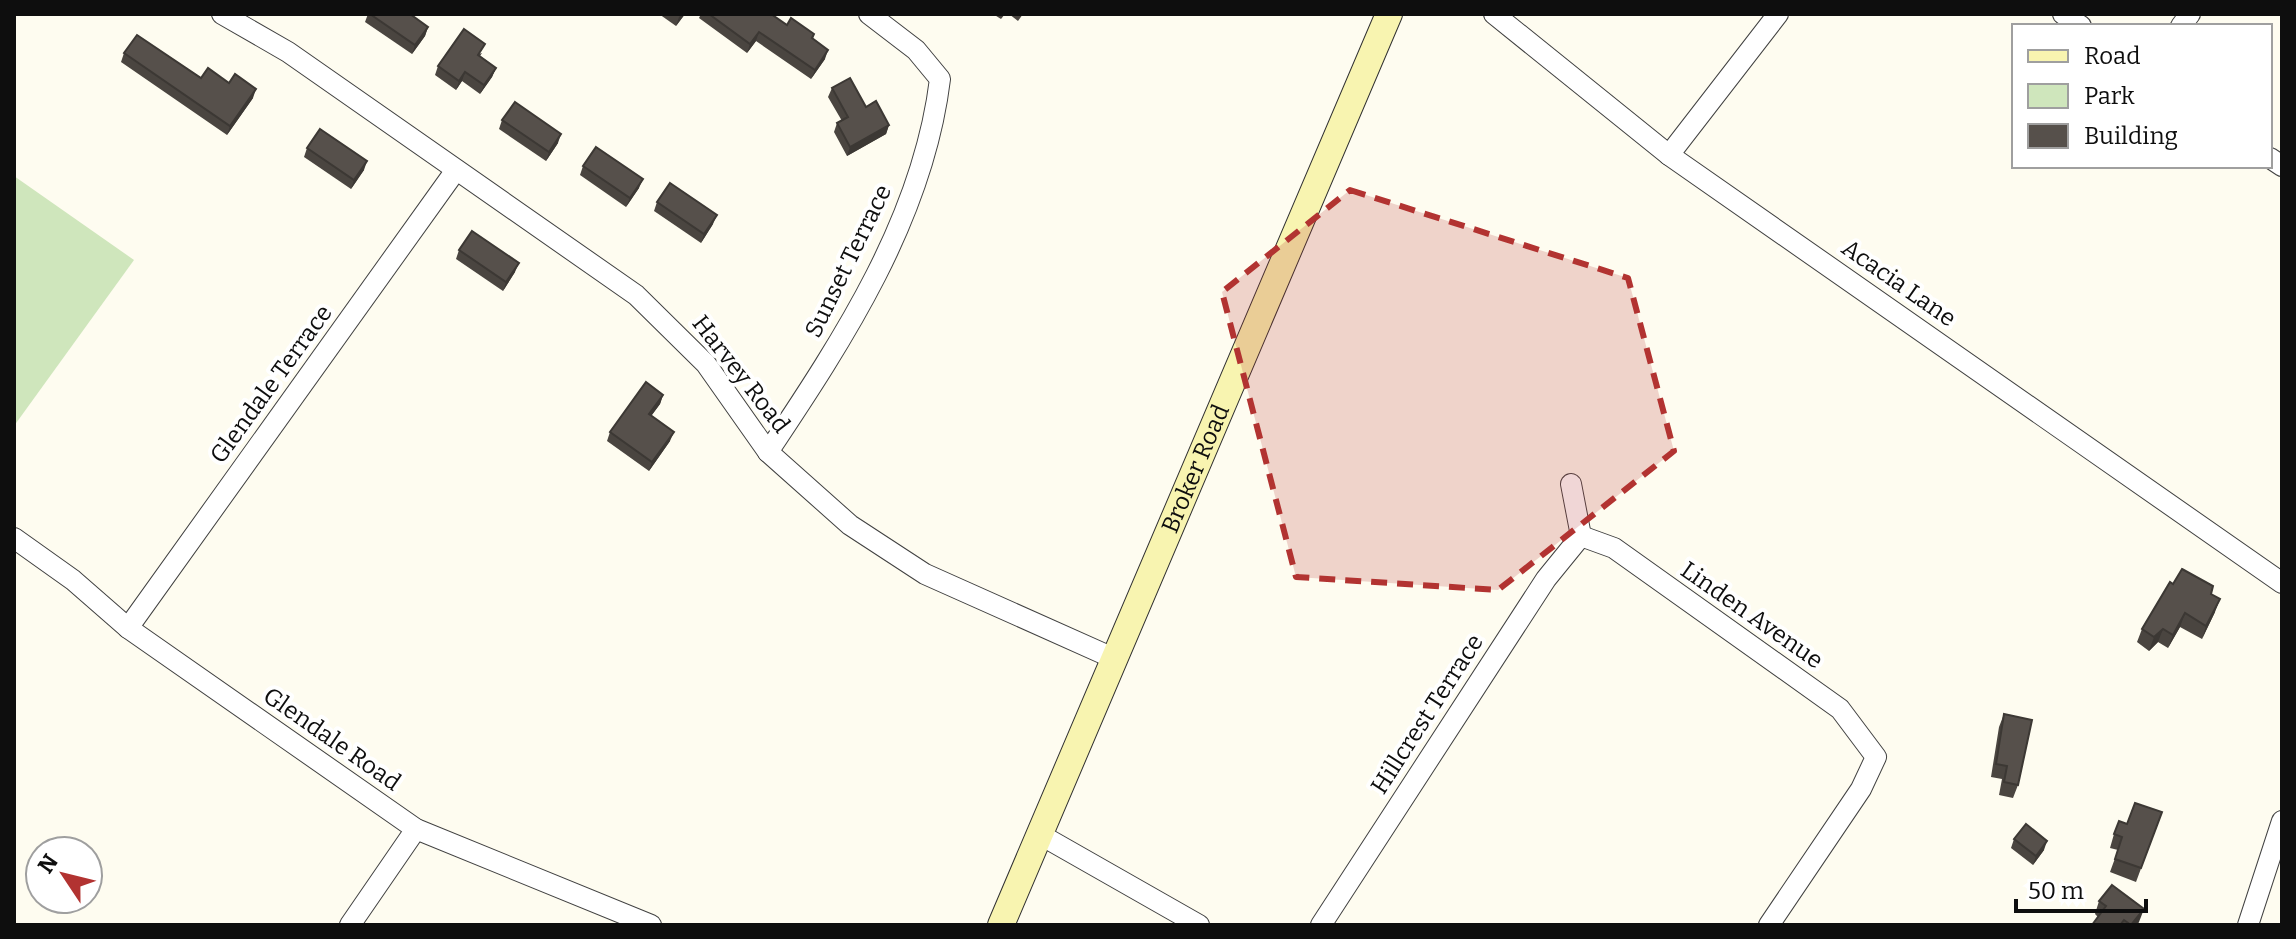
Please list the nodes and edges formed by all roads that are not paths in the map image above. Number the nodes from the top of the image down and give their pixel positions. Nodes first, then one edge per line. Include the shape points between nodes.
1 (222, 14) edge
2 (869, 14) edge
3 (1389, 14) edge
4 (1494, 14) edge
5 (1778, 14) edge
6 (1669, 155) junction
7 (456, 170) junction
8 (768, 452) junction
9 (1571, 484) dead end
10 (1581, 536) junction
11 (14, 538) edge
12 (2282, 583) edge
13 (128, 628) junction
14 (1113, 658) junction
15 (2282, 821) edge
16 (416, 829) junction
17 (1039, 834) junction
18 (350, 925) edge
19 (651, 925) edge
20 (1001, 925) edge
21 (1199, 925) edge
22 (1321, 925) edge
23 (1769, 925) edge
24 (2248, 925) edge

1 - 7 street, Harvey Road via 288,52
2 - 8 street, Sunset Terrace via 916,50 940,79 933,129 875,278 833,354
3 - 14 street, Broker Road
4 - 6 street, Acacia Lane
5 - 6 street
6 - 12 street, Acacia Lane
7 - 8 street, Harvey Road via 668,323 706,364
7 - 13 street, Glendale Terrace
8 - 14 street, Harvey Road via 850,525 902,560
9 - 10 street
10 - 22 street, Hillcrest Terrace via 1546,579
10 - 23 street, Linden Avenue via 1614,548 1840,709 1876,757 1861,789
11 - 13 street, Glendale Road
13 - 16 street, Glendale Road
14 - 17 street, Broker Road
15 - 24 street
16 - 18 street
16 - 19 street, Glendale Road
17 - 20 street, Broker Road
17 - 21 street

